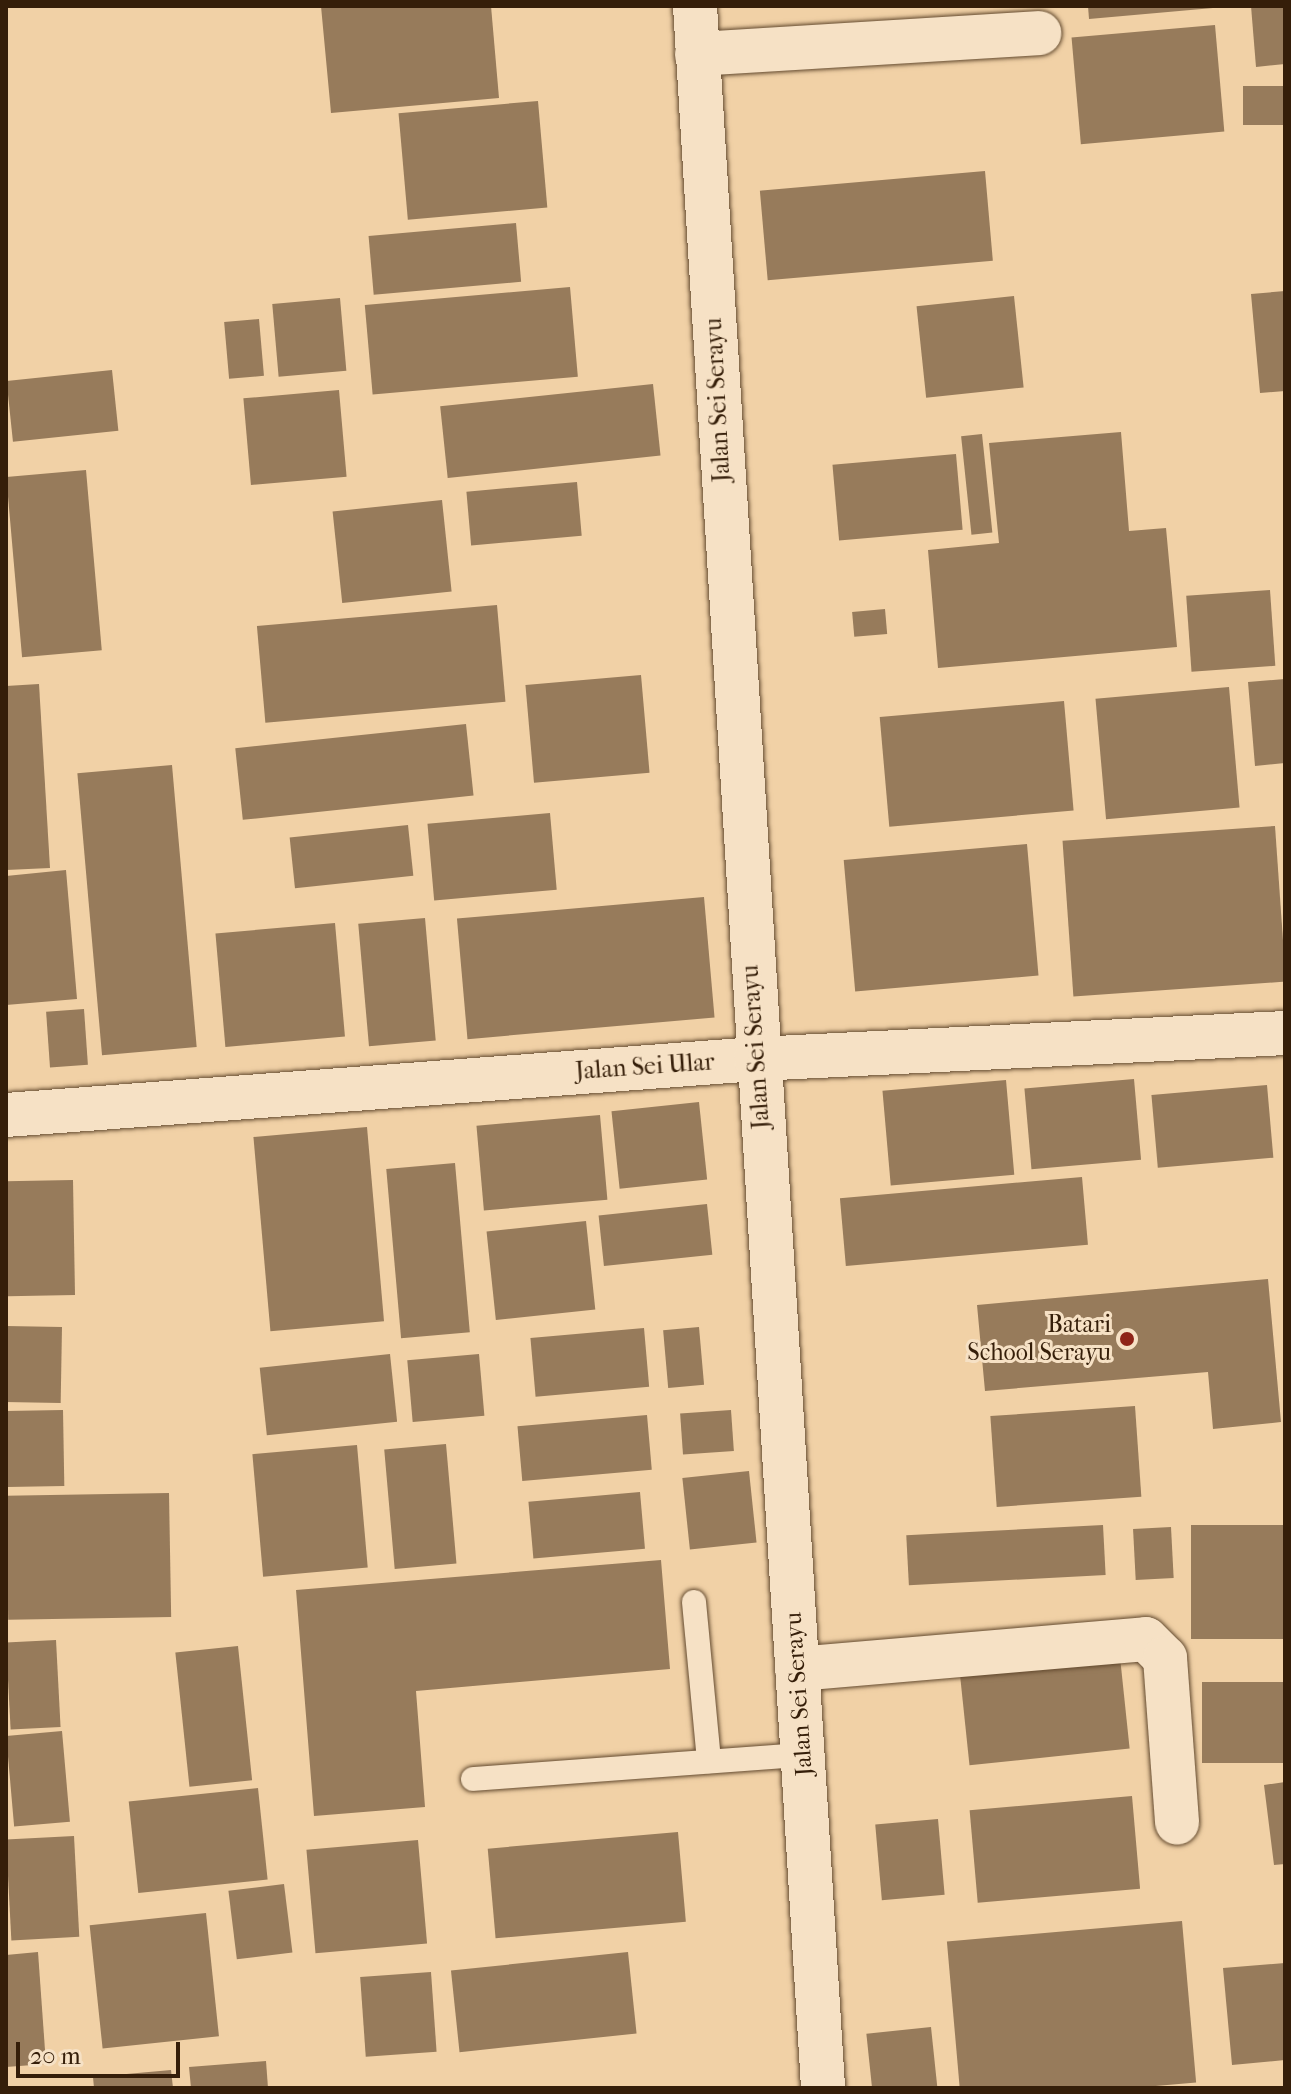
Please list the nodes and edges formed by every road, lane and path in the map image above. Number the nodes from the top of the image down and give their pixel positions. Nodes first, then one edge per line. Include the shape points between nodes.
1 (695, 6) edge
2 (1039, 33) dead end
3 (697, 54) junction
4 (1285, 1033) edge
5 (756, 1059) junction
6 (6, 1115) edge
7 (694, 1602) dead end
8 (797, 1669) junction
9 (803, 1755) junction
10 (709, 1761) junction
11 (473, 1779) dead end
12 (1177, 1823) dead end
13 (823, 2088) edge

1 - 3 street, Jalan Sei Serayu
2 - 3 street
3 - 5 street, Jalan Sei Serayu
4 - 5 street, Jalan Sei Ular
5 - 6 street, Jalan Sei Ular
5 - 8 street, Jalan Sei Serayu
7 - 10 lane
8 - 9 street, Jalan Sei Serayu
8 - 12 street via 1146,1639 1165,1658
9 - 10 lane
9 - 13 street, Jalan Sei Serayu
10 - 11 lane

